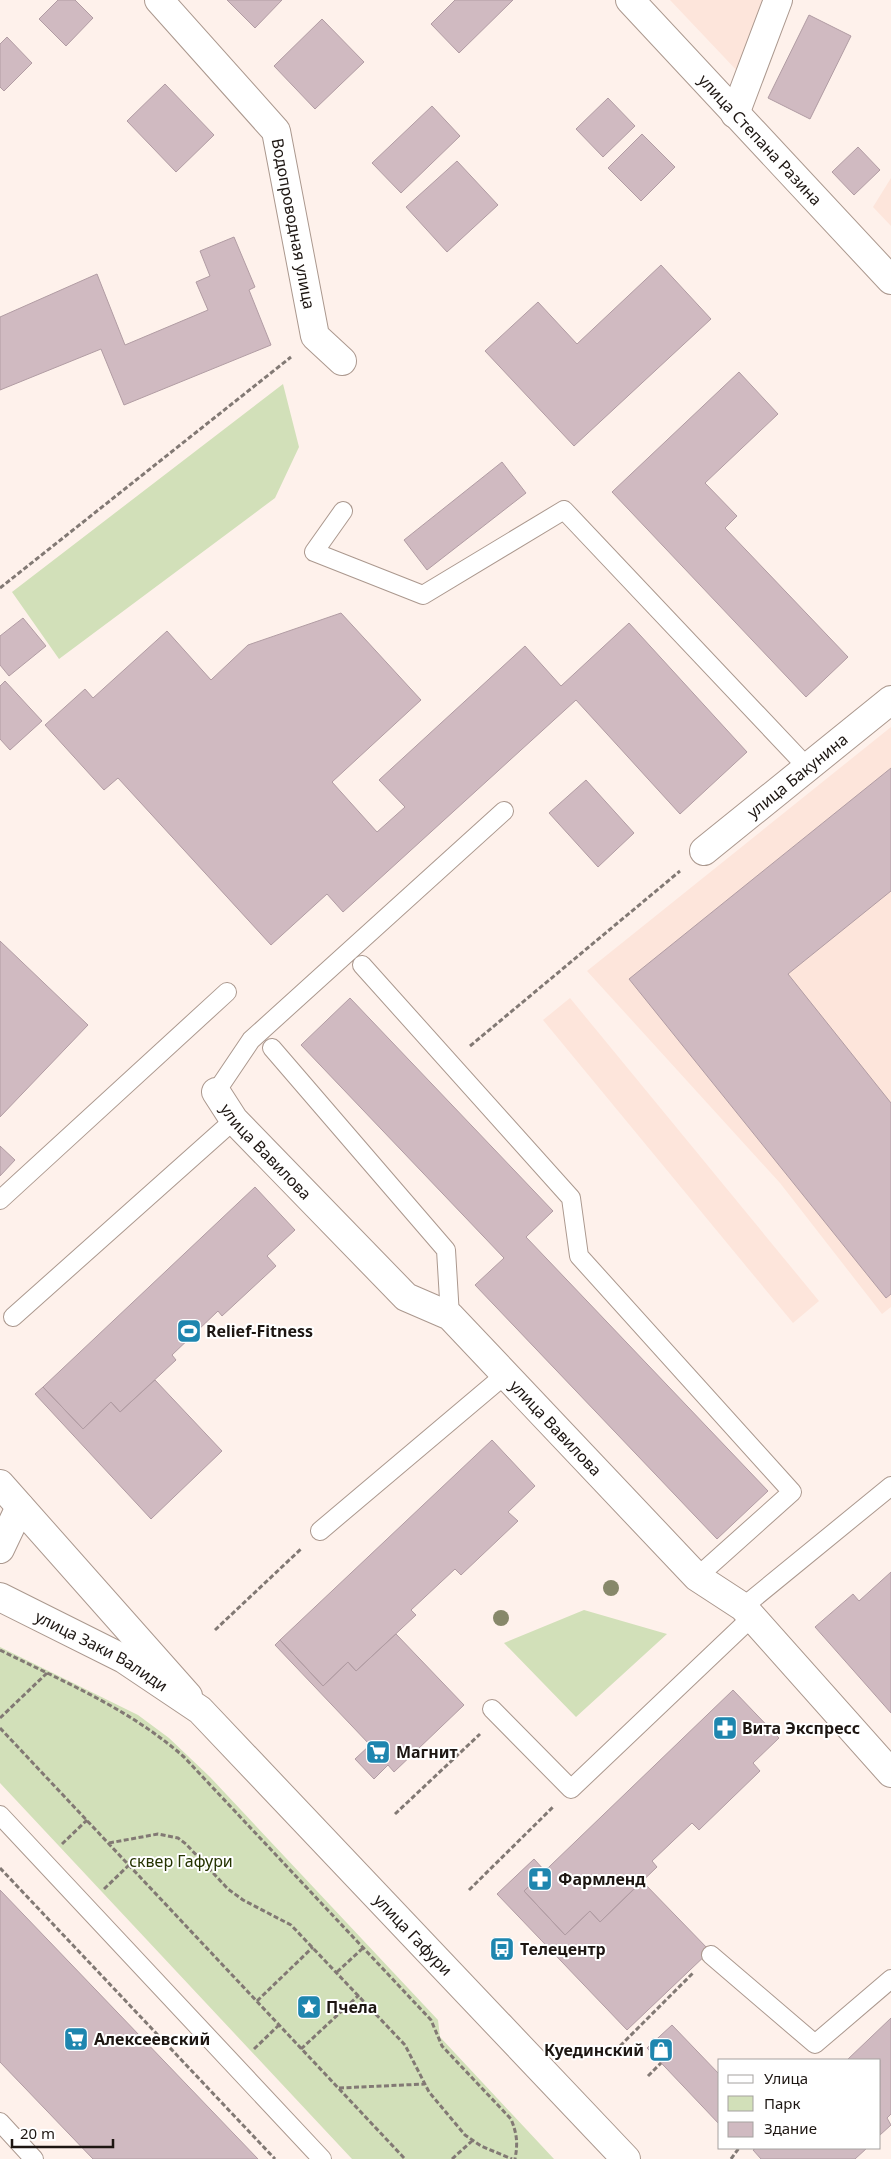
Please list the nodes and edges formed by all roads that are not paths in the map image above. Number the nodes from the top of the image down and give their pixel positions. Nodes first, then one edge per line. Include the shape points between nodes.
1 (159, 0) edge
2 (630, 0) edge
3 (778, 0) edge
4 (735, 114) junction
5 (891, 280) edge
6 (342, 361) dead end
7 (342, 511) dead end
8 (891, 700) edge
9 (807, 767) junction
10 (504, 811) dead end
11 (704, 851) road end
12 (362, 966) dead end
13 (227, 992) dead end
14 (272, 1048) dead end
15 (216, 1092) joint
16 (234, 1120) junction
17 (0, 1200) edge
18 (450, 1316) junction
19 (13, 1317) dead end
20 (506, 1374) junction
21 (0, 1484) edge
22 (891, 1486) edge
23 (20, 1507) junction
24 (320, 1531) road end
25 (0, 1549) edge
26 (697, 1577) junction
27 (0, 1597) edge
28 (747, 1612) junction
29 (200, 1710) junction
30 (496, 1712) road end
31 (891, 1774) edge
32 (0, 1815) edge
33 (711, 1955) road end
34 (891, 1980) edge
35 (0, 2122) edge
36 (34, 2159) edge
37 (322, 2159) edge
38 (626, 2159) edge

1 - 6 street, Водопроводная улица via 276,131 315,336
2 - 4 street, улица Степана Разина
3 - 4 street
4 - 5 street, улица Степана Разина
7 - 9 lane via 314,552 423,595 564,510
8 - 9 street, улица Бакунина
9 - 11 street, улица Бакунина
10 - 15 lane via 251,1040
12 - 26 lane via 571,1198 579,1256 792,1492
13 - 17 lane
14 - 18 lane via 446,1250
15 - 16 street, улица Вавилова
16 - 18 street, улица Вавилова via 406,1297
16 - 19 lane
18 - 20 street, улица Вавилова
20 - 24 lane
20 - 26 street, улица Вавилова
21 - 23 street
22 - 28 lane
23 - 25 street
23 - 29 street
26 - 28 street, улица Вавилова
27 - 29 street, улица Заки Валиди via 124,1659
28 - 30 lane via 571,1789
28 - 31 street, улица Вавилова
29 - 38 street, улица Гафури
32 - 37 lane
33 - 34 lane via 815,2044
35 - 36 lane

